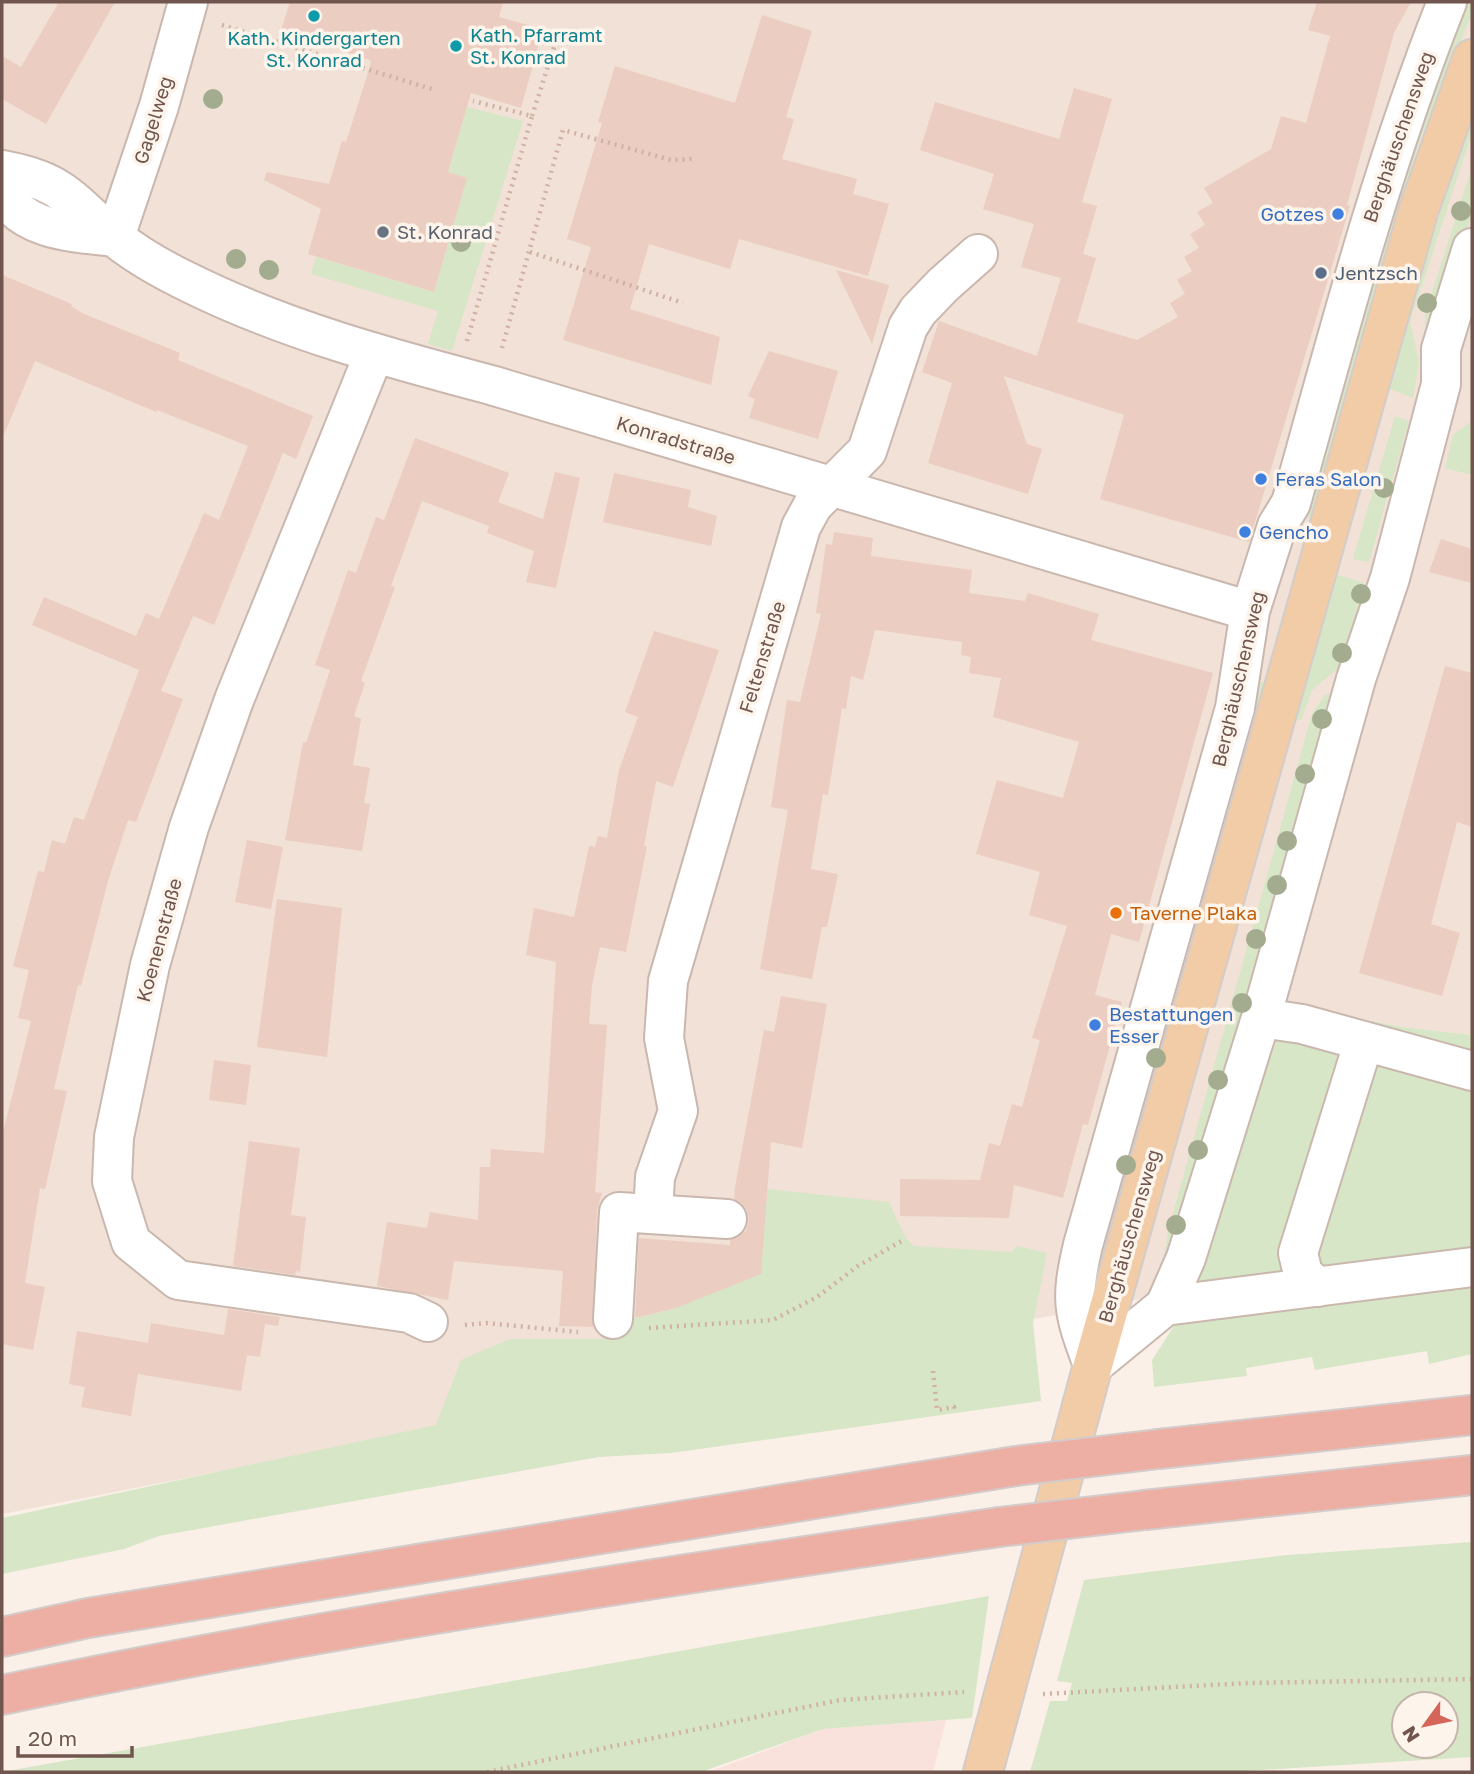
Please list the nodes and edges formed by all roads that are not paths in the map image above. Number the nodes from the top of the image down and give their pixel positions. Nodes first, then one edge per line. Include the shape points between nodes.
1 (1447, 2) edge
2 (186, 8) edge
3 (1472, 60) edge
4 (2, 170) edge
5 (2, 194) edge
6 (115, 237) junction
7 (1472, 248) edge
8 (978, 254) dead end
9 (374, 354) junction
10 (830, 486) junction
11 (1250, 611) junction
12 (1261, 1018) junction
13 (1364, 1041) junction
14 (1472, 1071) edge
15 (653, 1214) junction
16 (727, 1219) dead end
17 (1472, 1267) edge
18 (1318, 1287) junction
19 (1165, 1306) junction
20 (428, 1322) road end
21 (609, 1327) road end
22 (1093, 1365) junction
23 (1472, 1415) edge
24 (1472, 1475) edge
25 (2, 1637) edge
26 (2, 1695) edge
27 (983, 1772) edge

1 - 11 street, Berghäuschensweg via 1375,200 1291,503 1277,526
2 - 6 street, Gagelweg
3 - 22 main road, Berghäuschensweg via 1418,212
4 - 6 street, Konradstraße via 33,176 63,191
5 - 6 street, Konradstraße via 12,209 49,228
6 - 9 street, Konradstraße via 189,282
7 - 12 street, Berghäuschensweg via 1441,349 1441,384 1390,578 1356,679
8 - 10 street, Feltenstraße via 918,311 908,327 867,451
9 - 10 street, Konradstraße via 482,375
9 - 20 street, Koenenstraße via 234,700 189,827 150,965 114,1137 112,1181 131,1242 178,1280 409,1312
10 - 11 street, Konradstraße
10 - 15 street, Feltenstraße via 801,527 668,981 664,1038 678,1111 655,1177
11 - 22 street, Berghäuschensweg via 1235,708 1076,1275 1074,1313
12 - 13 street
12 - 19 street, Berghäuschensweg via 1186,1258
13 - 14 street
13 - 18 street via 1298,1253 1303,1274
15 - 16 street
15 - 21 street via 619,1212
17 - 18 street
18 - 19 street
19 - 22 street, Berghäuschensweg
22 - 27 main road, Berghäuschensweg
23 - 25 highway, bridge via 1016,1466 102,1616
24 - 26 highway, bridge via 999,1527 590,1588 321,1633

